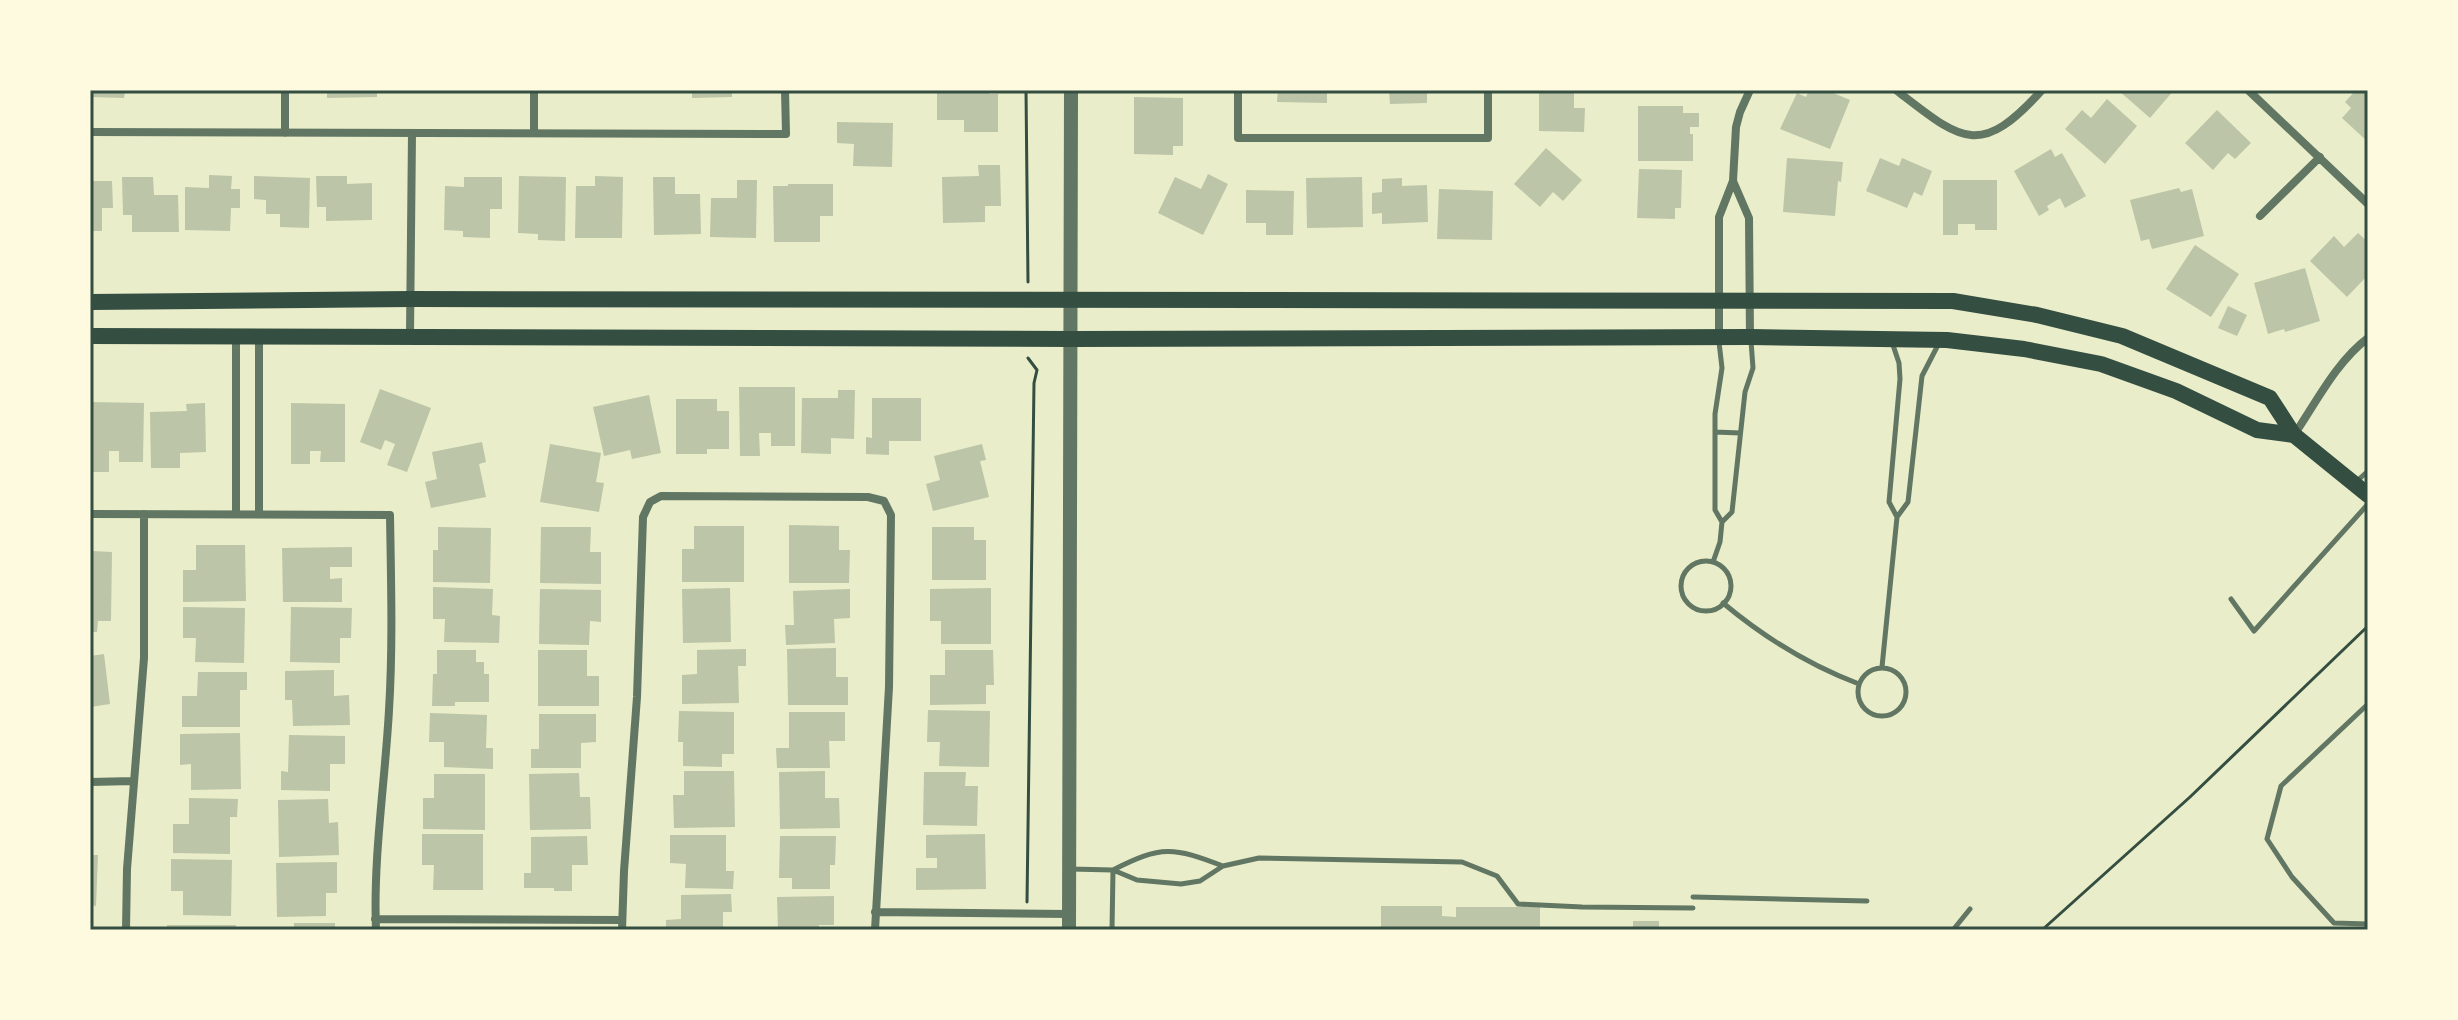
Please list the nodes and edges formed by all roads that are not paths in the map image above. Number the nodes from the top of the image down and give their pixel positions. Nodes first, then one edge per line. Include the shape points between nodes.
1 (285, 90) edge
2 (534, 90) edge
3 (785, 90) edge
4 (1071, 90) edge
5 (1238, 90) edge
6 (1488, 90) edge
7 (1750, 90) edge
8 (1896, 90) edge
9 (2042, 90) edge
10 (2248, 90) edge
11 (90, 132) edge
12 (285, 133) junction
13 (412, 133) junction
14 (534, 133) junction
15 (2320, 157) junction
16 (1733, 181) junction
17 (2368, 204) edge
18 (2260, 216) dead end
19 (410, 299) junction
20 (1070, 300) junction
21 (1719, 300) junction
22 (1750, 300) junction
23 (90, 302) edge
24 (236, 335) junction
25 (259, 335) junction
26 (410, 335) junction
27 (90, 336) edge
28 (1719, 337) junction
29 (1750, 337) junction
30 (1890, 338) junction
31 (2368, 338) edge
32 (1070, 339) junction
33 (1941, 339) junction
34 (1715, 432) junction
35 (1740, 433) junction
36 (2294, 435) junction
37 (2368, 471) edge
38 (2354, 483) junction
39 (2368, 495) edge
40 (2368, 504) edge
41 (90, 514) edge
42 (144, 514) junction
43 (236, 514) junction
44 (259, 514) junction
45 (1897, 517) junction
46 (1722, 522) junction
47 (1713, 562) junction
48 (2231, 599) dead end
49 (1723, 603) junction
50 (1882, 667) junction
51 (1859, 684) junction
52 (2368, 704) edge
53 (134, 781) junction
54 (90, 782) edge
55 (1223, 866) junction
56 (1069, 869) junction
57 (1113, 870) junction
58 (1693, 897) dead end
59 (1867, 901) dead end
60 (1693, 908) dead end
61 (1970, 909) dead end
62 (875, 912) junction
63 (1069, 914) junction
64 (375, 919) junction
65 (622, 920) junction
66 (2368, 924) edge
67 (126, 930) edge
68 (376, 930) edge
69 (622, 930) edge
70 (875, 930) edge
71 (1069, 930) edge
72 (1112, 930) edge
73 (1953, 930) edge

1 - 12 street
2 - 14 street
3 - 14 street via 786,134
4 - 20 street
5 - 6 street via 1238,138 1488,138
7 - 16 street via 1736,127
8 - 9 street via 1944,127 1982,135 2003,128
10 - 15 street
11 - 12 street
12 - 13 street
13 - 14 street
13 - 19 street
15 - 17 street
15 - 18 street
16 - 21 street via 1719,217
16 - 22 street via 1749,218
19 - 20 main road
19 - 23 main road
19 - 26 street
20 - 21 main road
20 - 32 street
21 - 22 main road
21 - 28 street
22 - 29 street
22 - 36 main road via 1953,301 2094,329 2270,398
24 - 25 main road
24 - 27 main road
24 - 43 street
25 - 26 main road
25 - 44 street
26 - 32 main road
28 - 29 main road
28 - 32 main road
28 - 34 lane via 1722,368
29 - 30 main road
29 - 35 lane via 1753,368
30 - 33 main road
30 - 45 lane via 1900,379 1889,502
31 - 36 street via 2339,368
32 - 56 street
33 - 36 main road via 2101,364 2176,391 2257,430
33 - 45 lane via 1922,376 1908,502
34 - 35 lane
34 - 46 lane via 1715,510
35 - 46 lane via 1732,512
36 - 38 main road
37 - 38 lane
38 - 39 main road
40 - 48 lane via 2254,631
41 - 42 street
42 - 43 street
42 - 53 street via 144,658
43 - 44 street
44 - 64 street via 390,515 392,639
45 - 50 lane
46 - 47 lane
47 - 49 lane via 1729,580
47 - 49 lane via 1689,568 1681,591 1697,609 1711,610
49 - 51 lane via 1799,658
50 - 51 lane via 1868,672
50 - 51 lane via 1897,673 1905,686 1904,701 1894,713 1879,715 1865,709
52 - 66 lane via 2281,786 2267,839 2292,877 2334,923
53 - 54 street
53 - 67 street
55 - 57 lane via 1181,851 1156,852
55 - 57 lane via 1200,881 1181,884 1137,880
55 - 60 lane via 1259,858 1462,862 1497,876 1518,904
56 - 57 lane
56 - 63 street
57 - 72 lane
58 - 59 lane
61 - 73 lane
62 - 63 street
62 - 65 street via 889,687 891,515 884,501 661,496 650,502 643,517
62 - 70 street
63 - 71 street
64 - 65 street
64 - 68 street
65 - 69 street

